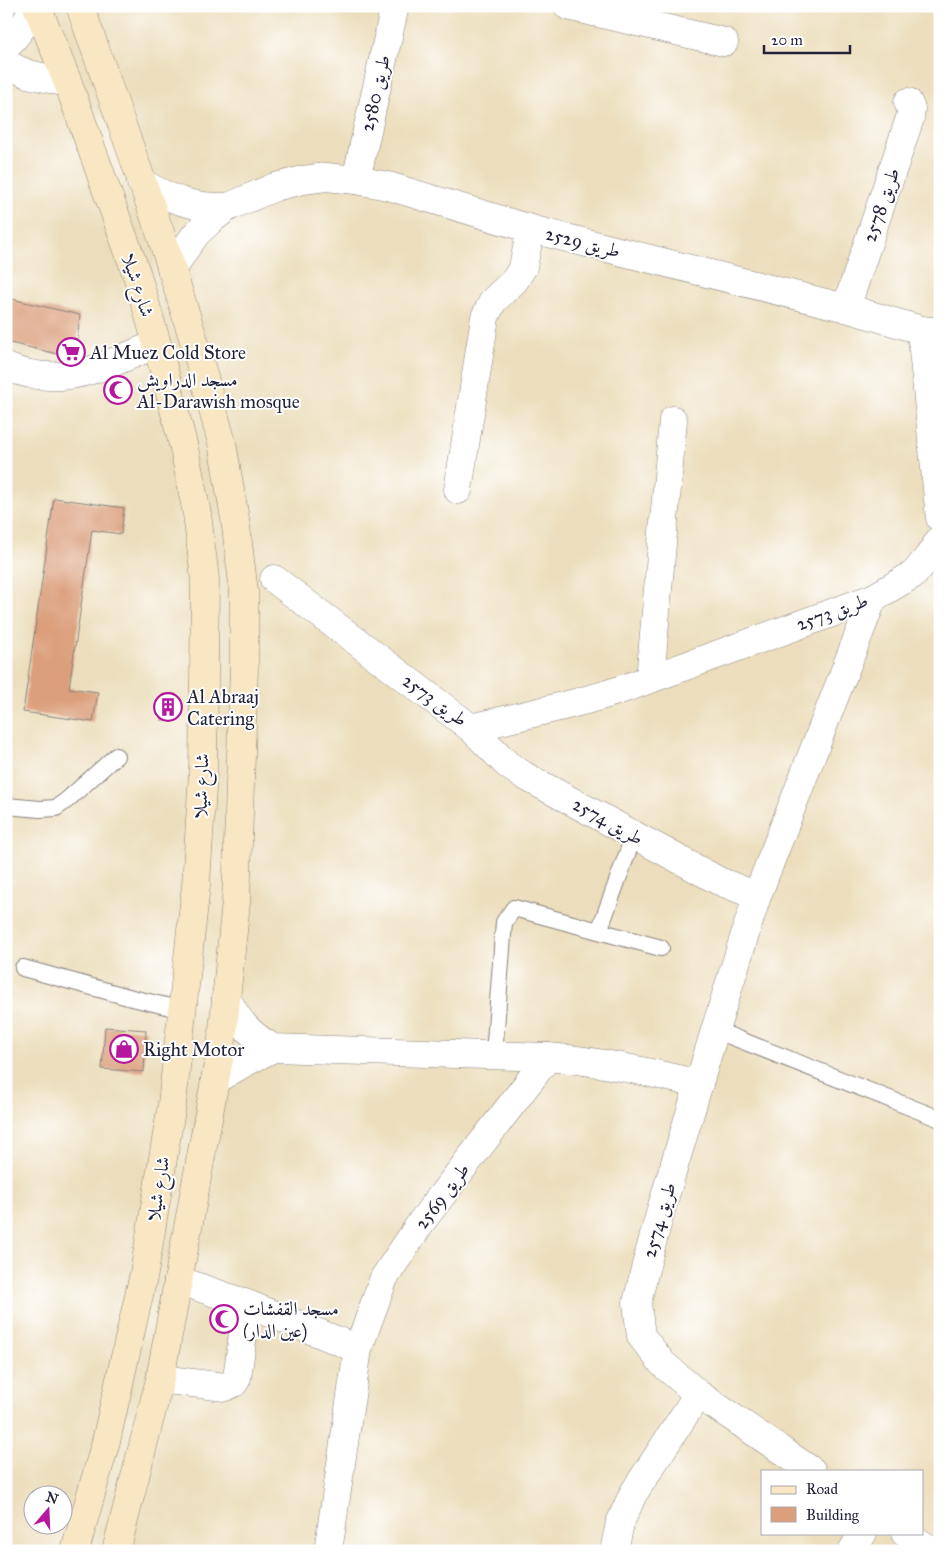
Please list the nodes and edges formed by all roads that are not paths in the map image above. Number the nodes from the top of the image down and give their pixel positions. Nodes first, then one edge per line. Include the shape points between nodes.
1 (35, 6) edge
2 (80, 6) edge
3 (395, 6) edge
4 (568, 6) edge
5 (724, 42) dead end
6 (6, 46) edge
7 (6, 64) edge
8 (68, 84) junction
9 (908, 102) dead end
10 (356, 180) junction
11 (141, 182) junction
12 (228, 207) junction
13 (531, 229) junction
14 (172, 271) junction
15 (846, 308) junction
16 (930, 331) edge
17 (157, 344) junction
18 (6, 368) edge
19 (673, 420) dead end
20 (458, 490) dead end
21 (940, 518) edge
22 (940, 539) edge
23 (274, 579) dead end
24 (873, 598) junction
25 (650, 679) junction
26 (471, 728) junction
27 (116, 756) dead end
28 (6, 806) edge
29 (634, 835) junction
30 (757, 896) junction
31 (599, 931) junction
32 (661, 948) dead end
33 (23, 968) dead end
34 (226, 996) junction
35 (183, 1010) junction
36 (715, 1030) junction
37 (273, 1048) junction
38 (494, 1055) junction
39 (548, 1056) junction
40 (215, 1080) junction
41 (699, 1084) junction
42 (940, 1119) edge
43 (178, 1280) junction
44 (247, 1304) junction
45 (358, 1349) junction
46 (160, 1379) junction
47 (698, 1394) junction
48 (811, 1470) edge
49 (862, 1534) edge
50 (906, 1534) edge
51 (75, 1551) edge
52 (116, 1551) edge
53 (328, 1551) edge
54 (614, 1551) edge
55 (852, 1551) edge
56 (932, 1551) edge

1 - 6 street via 18,35
1 - 8 main road, شارع شيلا
2 - 11 main road, شارع شيلا
3 - 10 street, طريق 2580
4 - 5 street
7 - 8 street via 28,74
8 - 17 main road, شارع شيلا via 137,275
9 - 15 street, طريق 2578 via 910,118
10 - 12 street, طريق 2529 via 326,177 303,180 275,187
10 - 13 street, طريق 2529 via 388,186
11 - 12 street, طريق 2529 via 178,201 211,208
11 - 14 main road, شارع شيلا
12 - 14 street, طريق 2529 via 196,234
13 - 15 street, طريق 2529
13 - 20 street via 523,267 515,280 493,301 484,317
14 - 34 main road, شارع شيلا via 222,443 244,592 236,902
15 - 16 street, طريق 2529
16 - 21 street
17 - 18 street via 74,375 45,377
17 - 35 main road, شارع شيلا via 184,448 205,579 203,773
19 - 25 street
22 - 24 street, طريق 2573 via 914,574
23 - 26 street, طريق 2573
24 - 25 street, طريق 2573
24 - 30 street, طريق 2574
25 - 26 street, طريق 2573 via 597,697
26 - 29 street, طريق 2574 via 516,770
27 - 28 lane via 56,808
29 - 30 street, طريق 2574 via 719,881
29 - 31 lane
30 - 36 street, طريق 2574
31 - 32 lane
31 - 38 lane via 514,908 504,922
33 - 35 lane
34 - 37 street via 239,1021
34 - 40 main road, شارع شيلا
35 - 51 main road, شارع شيلا via 172,1104 144,1273 106,1441
36 - 41 street, طريق 2574
36 - 42 lane
37 - 38 street
37 - 40 street
38 - 39 street
39 - 41 street via 581,1059
39 - 45 street, طريق 2569 via 422,1221 384,1278
40 - 43 main road, شارع شيلا
41 - 47 street, طريق 2574 via 637,1303 641,1336 663,1364
43 - 44 street
43 - 46 main road, شارع شيلا
44 - 45 street
44 - 46 street via 234,1382 225,1387
45 - 53 street, طريق 2569
46 - 52 main road, شارع شيلا
47 - 48 street, طريق 2574
47 - 54 street via 633,1494 620,1523
49 - 55 street
50 - 56 street

